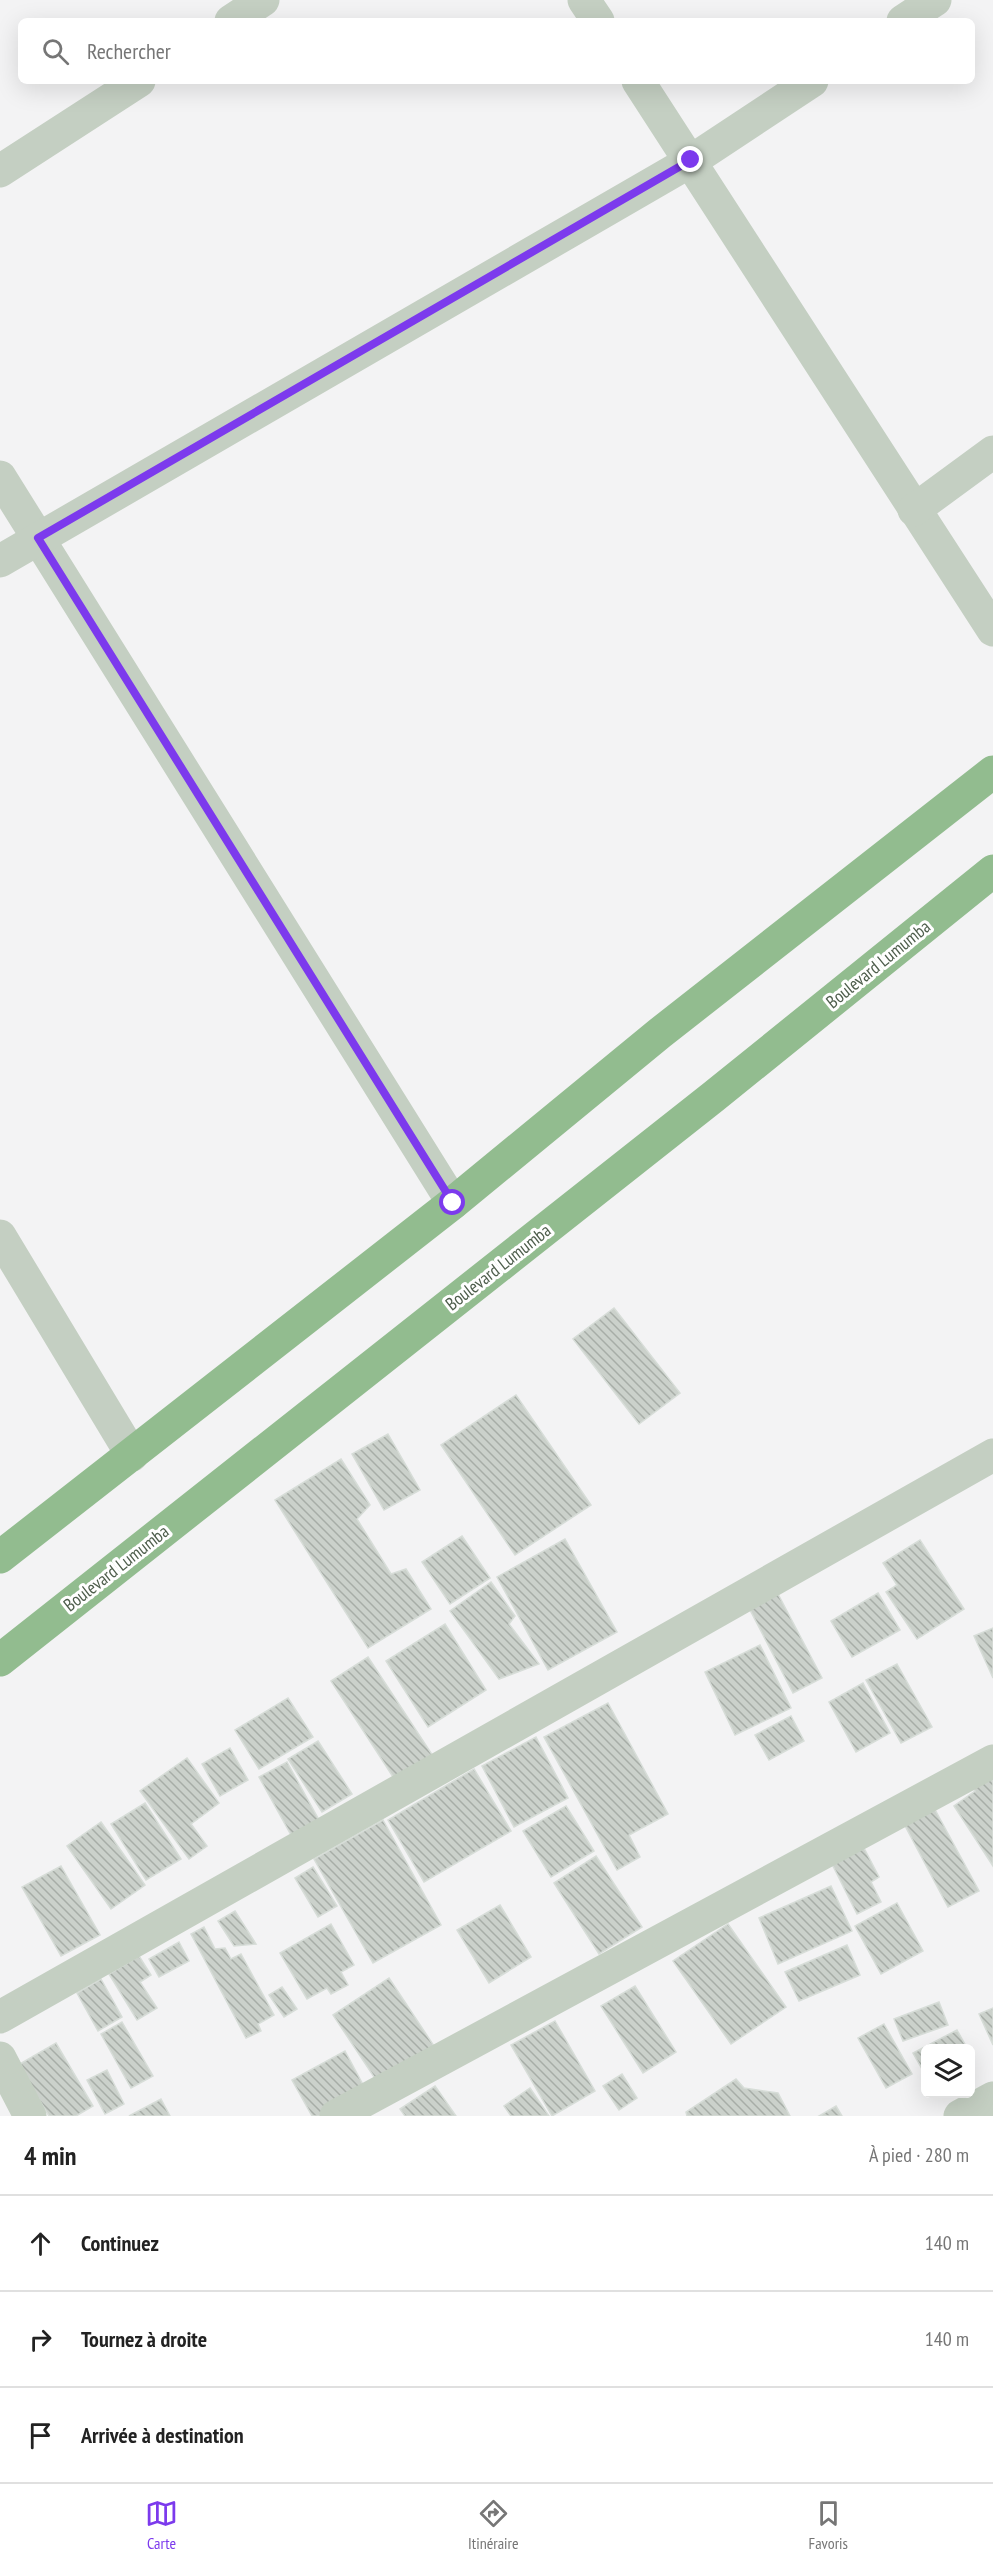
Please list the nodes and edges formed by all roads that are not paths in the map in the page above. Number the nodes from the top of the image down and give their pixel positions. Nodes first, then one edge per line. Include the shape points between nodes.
1 (263, 0) edge
2 (584, 0) edge
3 (935, 0) edge
4 (236, 18) edge
5 (596, 18) edge
6 (908, 18) edge
7 (134, 84) edge
8 (640, 84) edge
9 (807, 84) edge
10 (691, 160) junction
11 (0, 171) edge
12 (993, 452) edge
13 (0, 477) edge
14 (914, 510) junction
15 (38, 538) junction
16 (0, 561) edge
17 (993, 630) edge
18 (993, 772) edge
19 (993, 871) edge
20 (453, 1203) junction
21 (0, 1236) edge
22 (132, 1455) junction
23 (993, 1455) edge
24 (0, 1557) edge
25 (0, 1660) edge
26 (993, 1761) edge
27 (0, 2017) edge
28 (0, 2058) edge
29 (993, 2098) edge
30 (30, 2116) edge
31 (336, 2116) edge
32 (960, 2116) edge

1 - 4 street
2 - 5 street
3 - 6 street
7 - 11 street
8 - 10 street
9 - 10 street
10 - 14 street
10 - 15 street
12 - 14 street
13 - 15 street
14 - 17 street
15 - 16 street
15 - 20 street
18 - 20 highway via 660,1033
19 - 25 highway, Boulevard Lumumba
20 - 22 highway
21 - 22 street
22 - 24 highway
23 - 27 street
26 - 31 street
28 - 30 street
29 - 32 street

